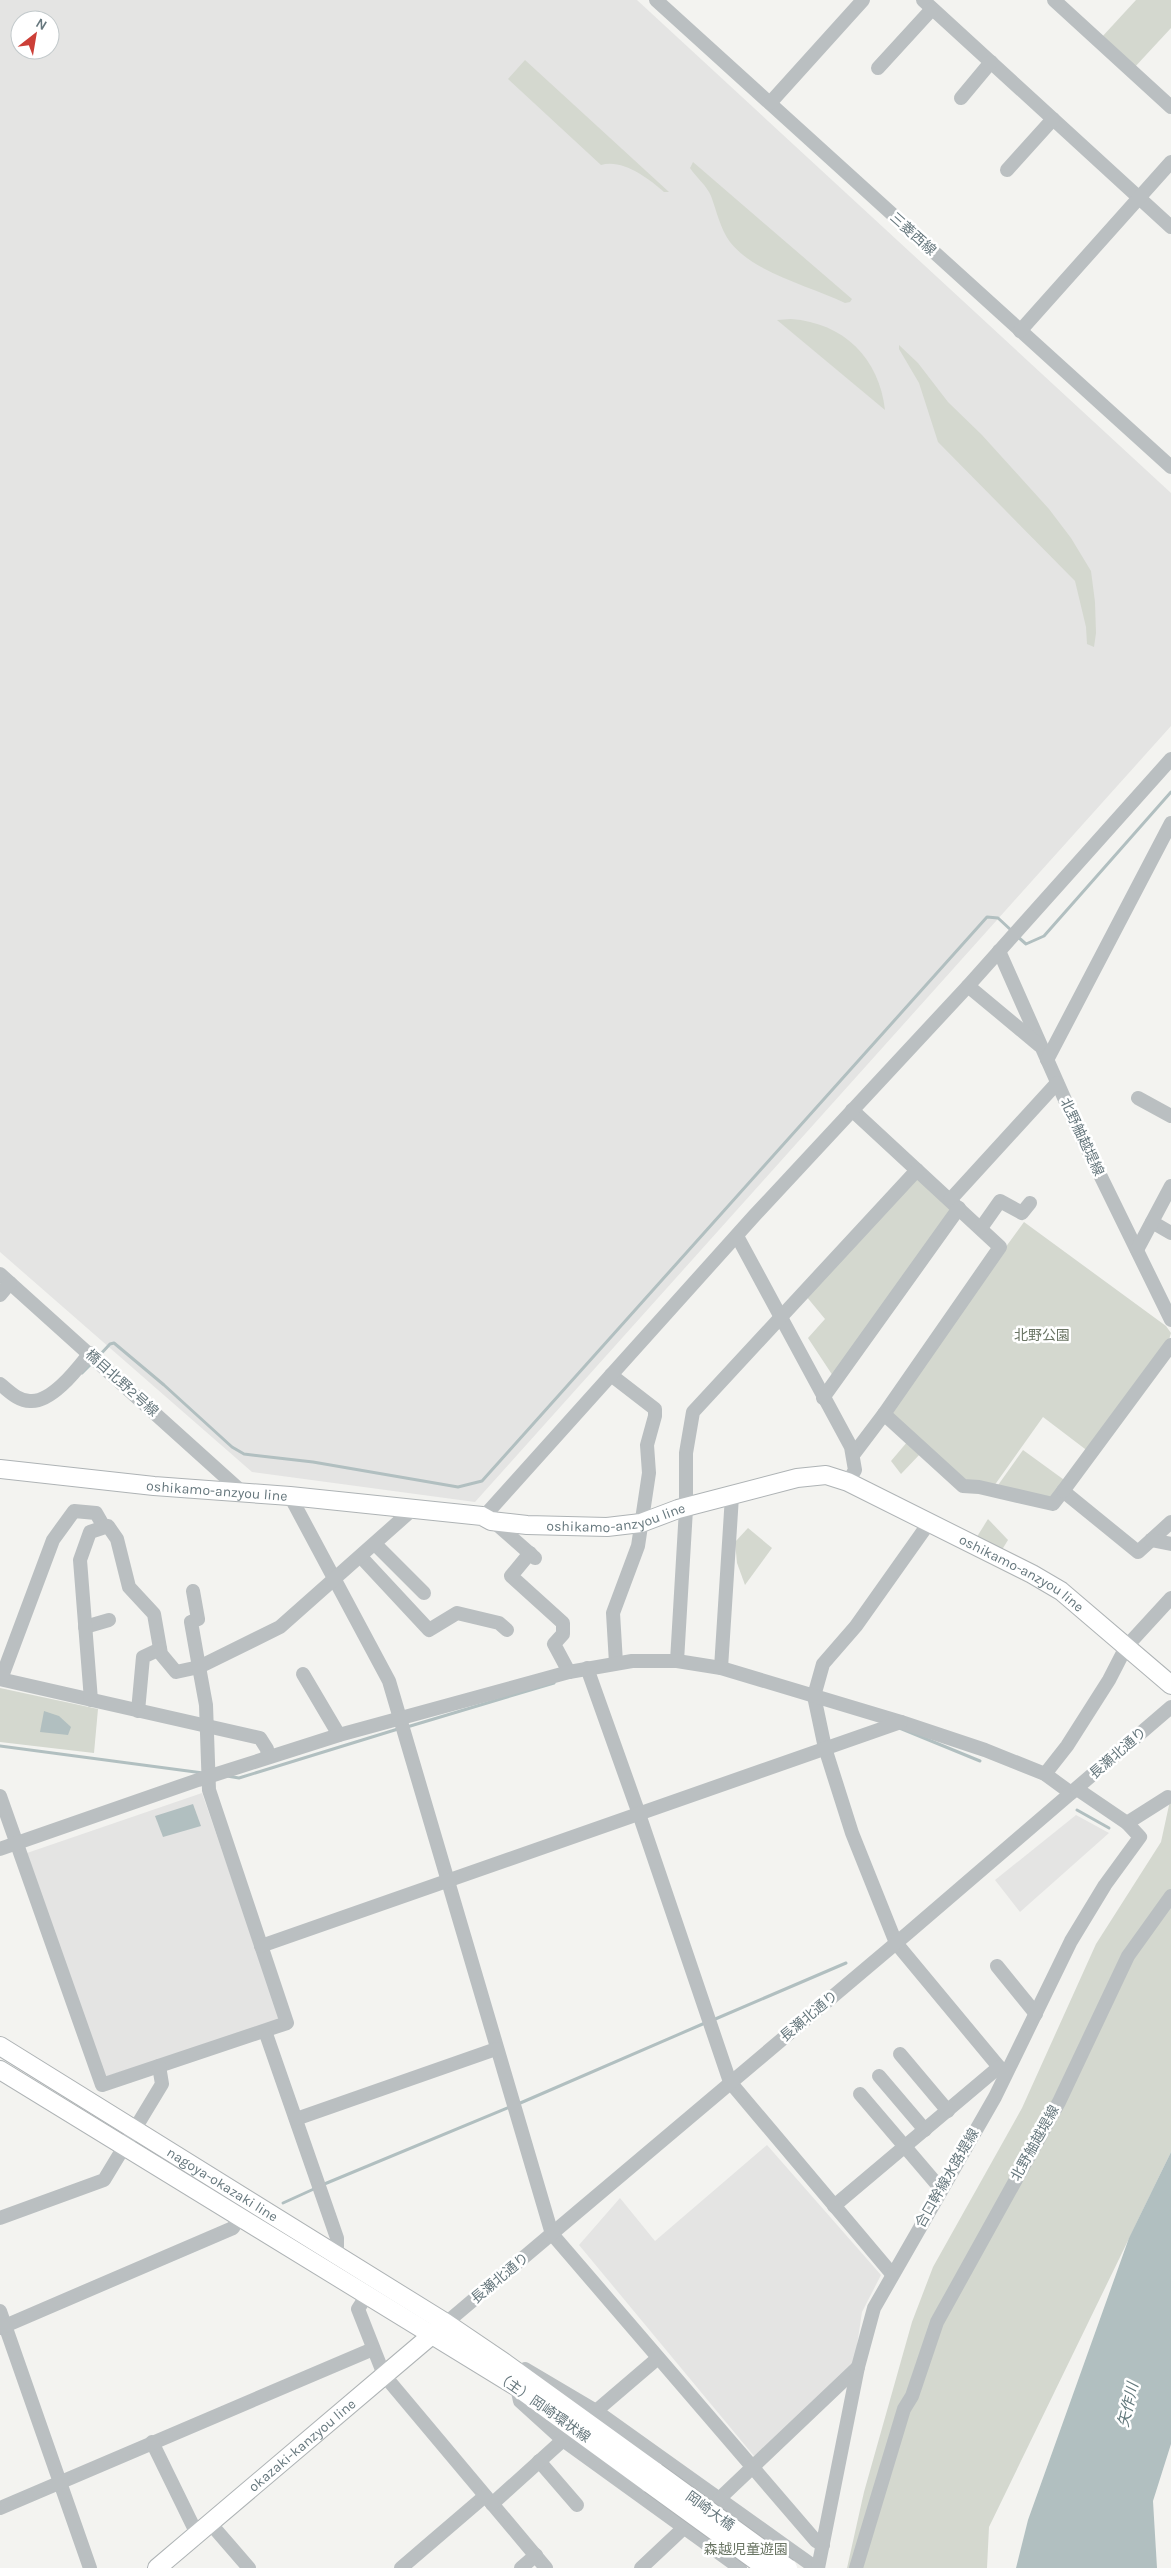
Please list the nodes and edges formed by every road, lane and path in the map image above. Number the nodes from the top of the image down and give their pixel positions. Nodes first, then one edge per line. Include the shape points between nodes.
1 (656, 0) edge
2 (863, 0) edge
3 (1054, 0) edge
4 (928, 4) edge
5 (991, 62) junction
6 (878, 68) dead end
7 (961, 98) dead end
8 (770, 103) junction
9 (1171, 107) edge
10 (1053, 119) junction
11 (1171, 162) edge
12 (1007, 170) dead end
13 (1138, 197) junction
14 (1171, 227) edge
15 (1020, 331) junction
16 (1171, 467) edge
17 (1171, 759) edge
18 (1171, 823) edge
19 (998, 951) junction
20 (968, 986) junction
21 (1044, 1054) junction
22 (1057, 1083) junction
23 (1138, 1098) dead end
24 (852, 1110) junction
25 (1171, 1116) edge
26 (917, 1170) junction
27 (1171, 1186) edge
28 (1030, 1203) dead end
29 (954, 1204) junction
30 (1152, 1222) junction
31 (981, 1228) junction
32 (1171, 1234) edge
33 (737, 1236) junction
34 (1137, 1250) junction
35 (5, 1279) edge
36 (0, 1295) edge
37 (780, 1319) junction
38 (1171, 1320) edge
39 (1171, 1345) edge
40 (90, 1353) junction
41 (611, 1375) junction
42 (0, 1384) edge
43 (823, 1398) junction
44 (884, 1414) junction
45 (853, 1455) junction
46 (0, 1469) edge
47 (848, 1482) junction
48 (1064, 1491) junction
49 (242, 1492) junction
50 (290, 1496) junction
51 (732, 1496) junction
52 (413, 1509) junction
53 (686, 1509) junction
54 (487, 1519) junction
55 (1171, 1522) edge
56 (641, 1523) junction
57 (930, 1523) junction
58 (104, 1527) junction
59 (1151, 1540) junction
60 (1171, 1544) edge
61 (376, 1545) junction
62 (361, 1557) junction
63 (333, 1580) junction
64 (193, 1591) dead end
65 (424, 1593) dead end
66 (1171, 1598) edge
67 (109, 1620) dead end
68 (85, 1626) junction
69 (507, 1630) dead end
70 (1126, 1647) junction
71 (160, 1649) junction
72 (677, 1661) junction
73 (616, 1663) junction
74 (199, 1667) junction
75 (587, 1668) junction
76 (721, 1668) junction
77 (568, 1672) junction
78 (303, 1674) dead end
79 (0, 1679) edge
80 (1171, 1685) edge
81 (814, 1696) junction
82 (91, 1700) junction
83 (1171, 1707) edge
84 (138, 1711) junction
85 (400, 1720) junction
86 (901, 1722) junction
87 (205, 1727) junction
88 (339, 1735) junction
89 (825, 1748) junction
90 (268, 1757) junction
91 (1045, 1774) junction
92 (207, 1777) junction
93 (1074, 1791) junction
94 (0, 1796) edge
95 (1168, 1797) dead end
96 (639, 1814) junction
97 (1127, 1823) junction
98 (18, 1842) junction
99 (0, 1849) edge
100 (448, 1882) junction
101 (1171, 1896) edge
102 (896, 1943) junction
103 (261, 1946) junction
104 (997, 1966) dead end
105 (1036, 2014) junction
106 (265, 2031) junction
107 (0, 2046) edge
108 (496, 2049) junction
109 (900, 2054) dead end
110 (159, 2066) junction
111 (0, 2070) edge
112 (1003, 2070) junction
113 (879, 2076) dead end
114 (730, 2082) junction
115 (860, 2094) dead end
116 (948, 2111) junction
117 (296, 2119) junction
118 (925, 2130) junction
119 (135, 2131) junction
120 (125, 2146) junction
121 (905, 2147) junction
122 (941, 2189) junction
123 (834, 2206) junction
124 (239, 2217) junction
125 (0, 2218) edge
126 (552, 2234) junction
127 (337, 2254) junction
128 (892, 2274) junction
129 (367, 2295) junction
130 (0, 2311) edge
131 (446, 2323) junction
132 (2, 2326) edge
133 (432, 2335) junction
134 (373, 2349) junction
135 (658, 2358) junction
136 (506, 2363) junction
137 (858, 2367) junction
138 (384, 2375) junction
139 (517, 2387) junction
140 (596, 2411) junction
141 (563, 2440) junction
142 (152, 2442) junction
143 (540, 2462) junction
144 (752, 2466) junction
145 (653, 2478) junction
146 (59, 2482) junction
147 (717, 2498) junction
148 (488, 2500) junction
149 (577, 2506) dead end
150 (0, 2508) edge
151 (684, 2528) junction
152 (203, 2529) junction
153 (823, 2546) junction
154 (536, 2555) junction
155 (90, 2568) edge
156 (157, 2568) edge
157 (249, 2568) edge
158 (401, 2568) edge
159 (520, 2568) edge
160 (546, 2568) edge
161 (641, 2568) edge
162 (740, 2568) edge
163 (766, 2568) edge
164 (788, 2568) edge
165 (817, 2568) edge
166 (856, 2568) edge

1 - 8 street, 三菱西線
2 - 8 street
3 - 9 street
4 - 5 street
4 - 6 street
5 - 7 street
5 - 10 street
8 - 15 street, 三菱西線
10 - 12 street
10 - 13 street
11 - 13 street
13 - 14 street
13 - 15 street
15 - 16 street, 三菱西線
17 - 19 street
18 - 21 street
19 - 20 street
19 - 21 street, 北野舳越堤線
20 - 21 street
20 - 24 street
21 - 22 street, 北野舳越堤線
22 - 29 street
22 - 34 street, 北野舳越堤線
23 - 25 street
24 - 26 street
24 - 33 street
26 - 29 street
26 - 37 street
27 - 30 street
28 - 31 street via 1022,1212 1000,1201
29 - 31 street
29 - 43 street
30 - 32 street
30 - 34 street
31 - 44 street via 1000,1246
33 - 37 street
33 - 41 street
34 - 38 street, 北野舳越堤線
35 - 36 street
35 - 40 street, 橋目北野2号線
37 - 43 street
37 - 53 street via 693,1412 686,1453
39 - 48 street
40 - 42 street via 70,1378 40,1399 31,1402 15,1397
40 - 49 street, 橋目北野2号線
41 - 54 street via 488,1512
41 - 56 street via 655,1408 656,1416 647,1445 649,1473
43 - 45 street
44 - 45 street
44 - 48 street via 963,1486 1054,1504
45 - 47 street via 855,1470
46 - 49 main road, oshikamo-anzyou line
47 - 51 main road, oshikamo-anzyou line via 826,1475 798,1478
47 - 57 main road, oshikamo-anzyou line
48 - 59 street via 1138,1552
49 - 50 main road, oshikamo-anzyou line
50 - 52 main road, oshikamo-anzyou line
50 - 63 street
51 - 53 main road, oshikamo-anzyou line
51 - 76 street
52 - 54 main road, oshikamo-anzyou line
52 - 61 street
53 - 56 main road, oshikamo-anzyou line
53 - 72 street
54 - 56 main road, oshikamo-anzyou line via 607,1528
54 - 77 street via 532,1555 511,1576 563,1623 563,1634 554,1644
55 - 59 street
56 - 73 street via 638,1546 613,1613
57 - 70 main road, oshikamo-anzyou line via 1060,1591
57 - 81 street via 856,1626 823,1664
58 - 68 street via 90,1532 80,1560
58 - 71 street via 108,1526 117,1539 129,1587 154,1614
58 - 79 street via 96,1513 74,1511 53,1540
59 - 60 street
61 - 62 street
61 - 65 street
62 - 63 street
62 - 69 street via 429,1630 457,1613 499,1623
63 - 74 street via 280,1627
63 - 85 street via 389,1681
64 - 74 street via 198,1620 191,1622
66 - 70 street
67 - 68 street
68 - 82 street
70 - 80 main road, oshikamo-anzyou line
70 - 91 street via 1067,1746
71 - 74 street via 176,1672
71 - 84 street via 143,1657
72 - 73 street
72 - 76 street
73 - 75 street
74 - 87 street via 206,1705
75 - 77 street
75 - 96 street
76 - 81 street
77 - 85 street
78 - 88 street
79 - 82 street
81 - 86 street
81 - 89 street
82 - 84 street
83 - 93 street, 長瀬北通り
84 - 87 street
85 - 88 street
85 - 100 street
86 - 89 street
86 - 91 street
87 - 90 street via 260,1738
87 - 92 street
88 - 90 street
89 - 96 street
89 - 102 street via 852,1834
90 - 92 street
91 - 93 street
92 - 98 street
92 - 103 street
93 - 97 street
93 - 102 street, 長瀬北通り
94 - 98 street
95 - 97 street
96 - 100 street
96 - 114 street
97 - 105 street, 合口幹線水路堤線 via 1140,1837 1071,1941
98 - 99 street
98 - 110 street via 102,2085
100 - 103 street
100 - 108 street
101 - 166 street, 北野舳越堤線 via 1128,1956 1058,2102 937,2322 912,2396 904,2408
102 - 112 street
102 - 114 street, 長瀬北通り
103 - 106 street via 287,2023
104 - 105 street
105 - 112 street, 合口幹線水路堤線
106 - 110 street
106 - 117 street
107 - 119 main road, nagoya-okazaki line
108 - 117 street
108 - 126 street
109 - 116 street
110 - 119 street via 162,2084
111 - 120 main road, nagoya-okazaki line
112 - 116 street
112 - 122 street, 合口幹線水路堤線 via 995,2097
113 - 118 street
114 - 123 street
114 - 126 street, 長瀬北通り
115 - 121 street
116 - 118 street
117 - 127 street via 337,2238
118 - 121 street
119 - 120 street
119 - 127 main road, nagoya-okazaki line
120 - 124 main road, nagoya-okazaki line
120 - 125 street via 104,2180
121 - 122 street
121 - 123 street
122 - 128 street, 合口幹線水路堤線
123 - 128 street
124 - 129 main road, nagoya-okazaki line
124 - 132 street via 233,2228
126 - 131 street, 長瀬北通り
126 - 135 street
127 - 131 main road, nagoya-okazaki line
128 - 137 street, 合口幹線水路堤線 via 874,2308
129 - 133 main road, nagoya-okazaki line
129 - 134 street via 358,2309
130 - 132 street
131 - 133 main road, okazaki-kanzyou line
131 - 136 main road, （主）岡崎環状線
132 - 146 street
133 - 138 main road, okazaki-kanzyou line
133 - 139 main road, （主）岡崎環状線
134 - 138 street
134 - 142 street
135 - 140 street
135 - 144 street
136 - 140 street via 528,2370
136 - 145 main road, （主）岡崎環状線
137 - 144 street
137 - 153 street, 合口幹線水路堤線
138 - 148 street
138 - 152 main road, okazaki-kanzyou line
139 - 141 street via 520,2401
139 - 145 main road, （主）岡崎環状線
140 - 147 street
141 - 143 street
141 - 151 street
142 - 146 street
142 - 152 street
143 - 148 street
143 - 149 street
144 - 147 street
144 - 153 street via 816,2542
145 - 163 main road, 岡崎大橋, bridge
145 - 164 main road, 岡崎大橋, bridge
146 - 150 street
146 - 155 street
147 - 151 street
147 - 165 street
148 - 154 street
148 - 158 street
151 - 161 street
151 - 162 street
152 - 156 main road, okazaki-kanzyou line
152 - 157 street
153 - 165 street, 合口幹線水路堤線
154 - 159 street
154 - 160 street

